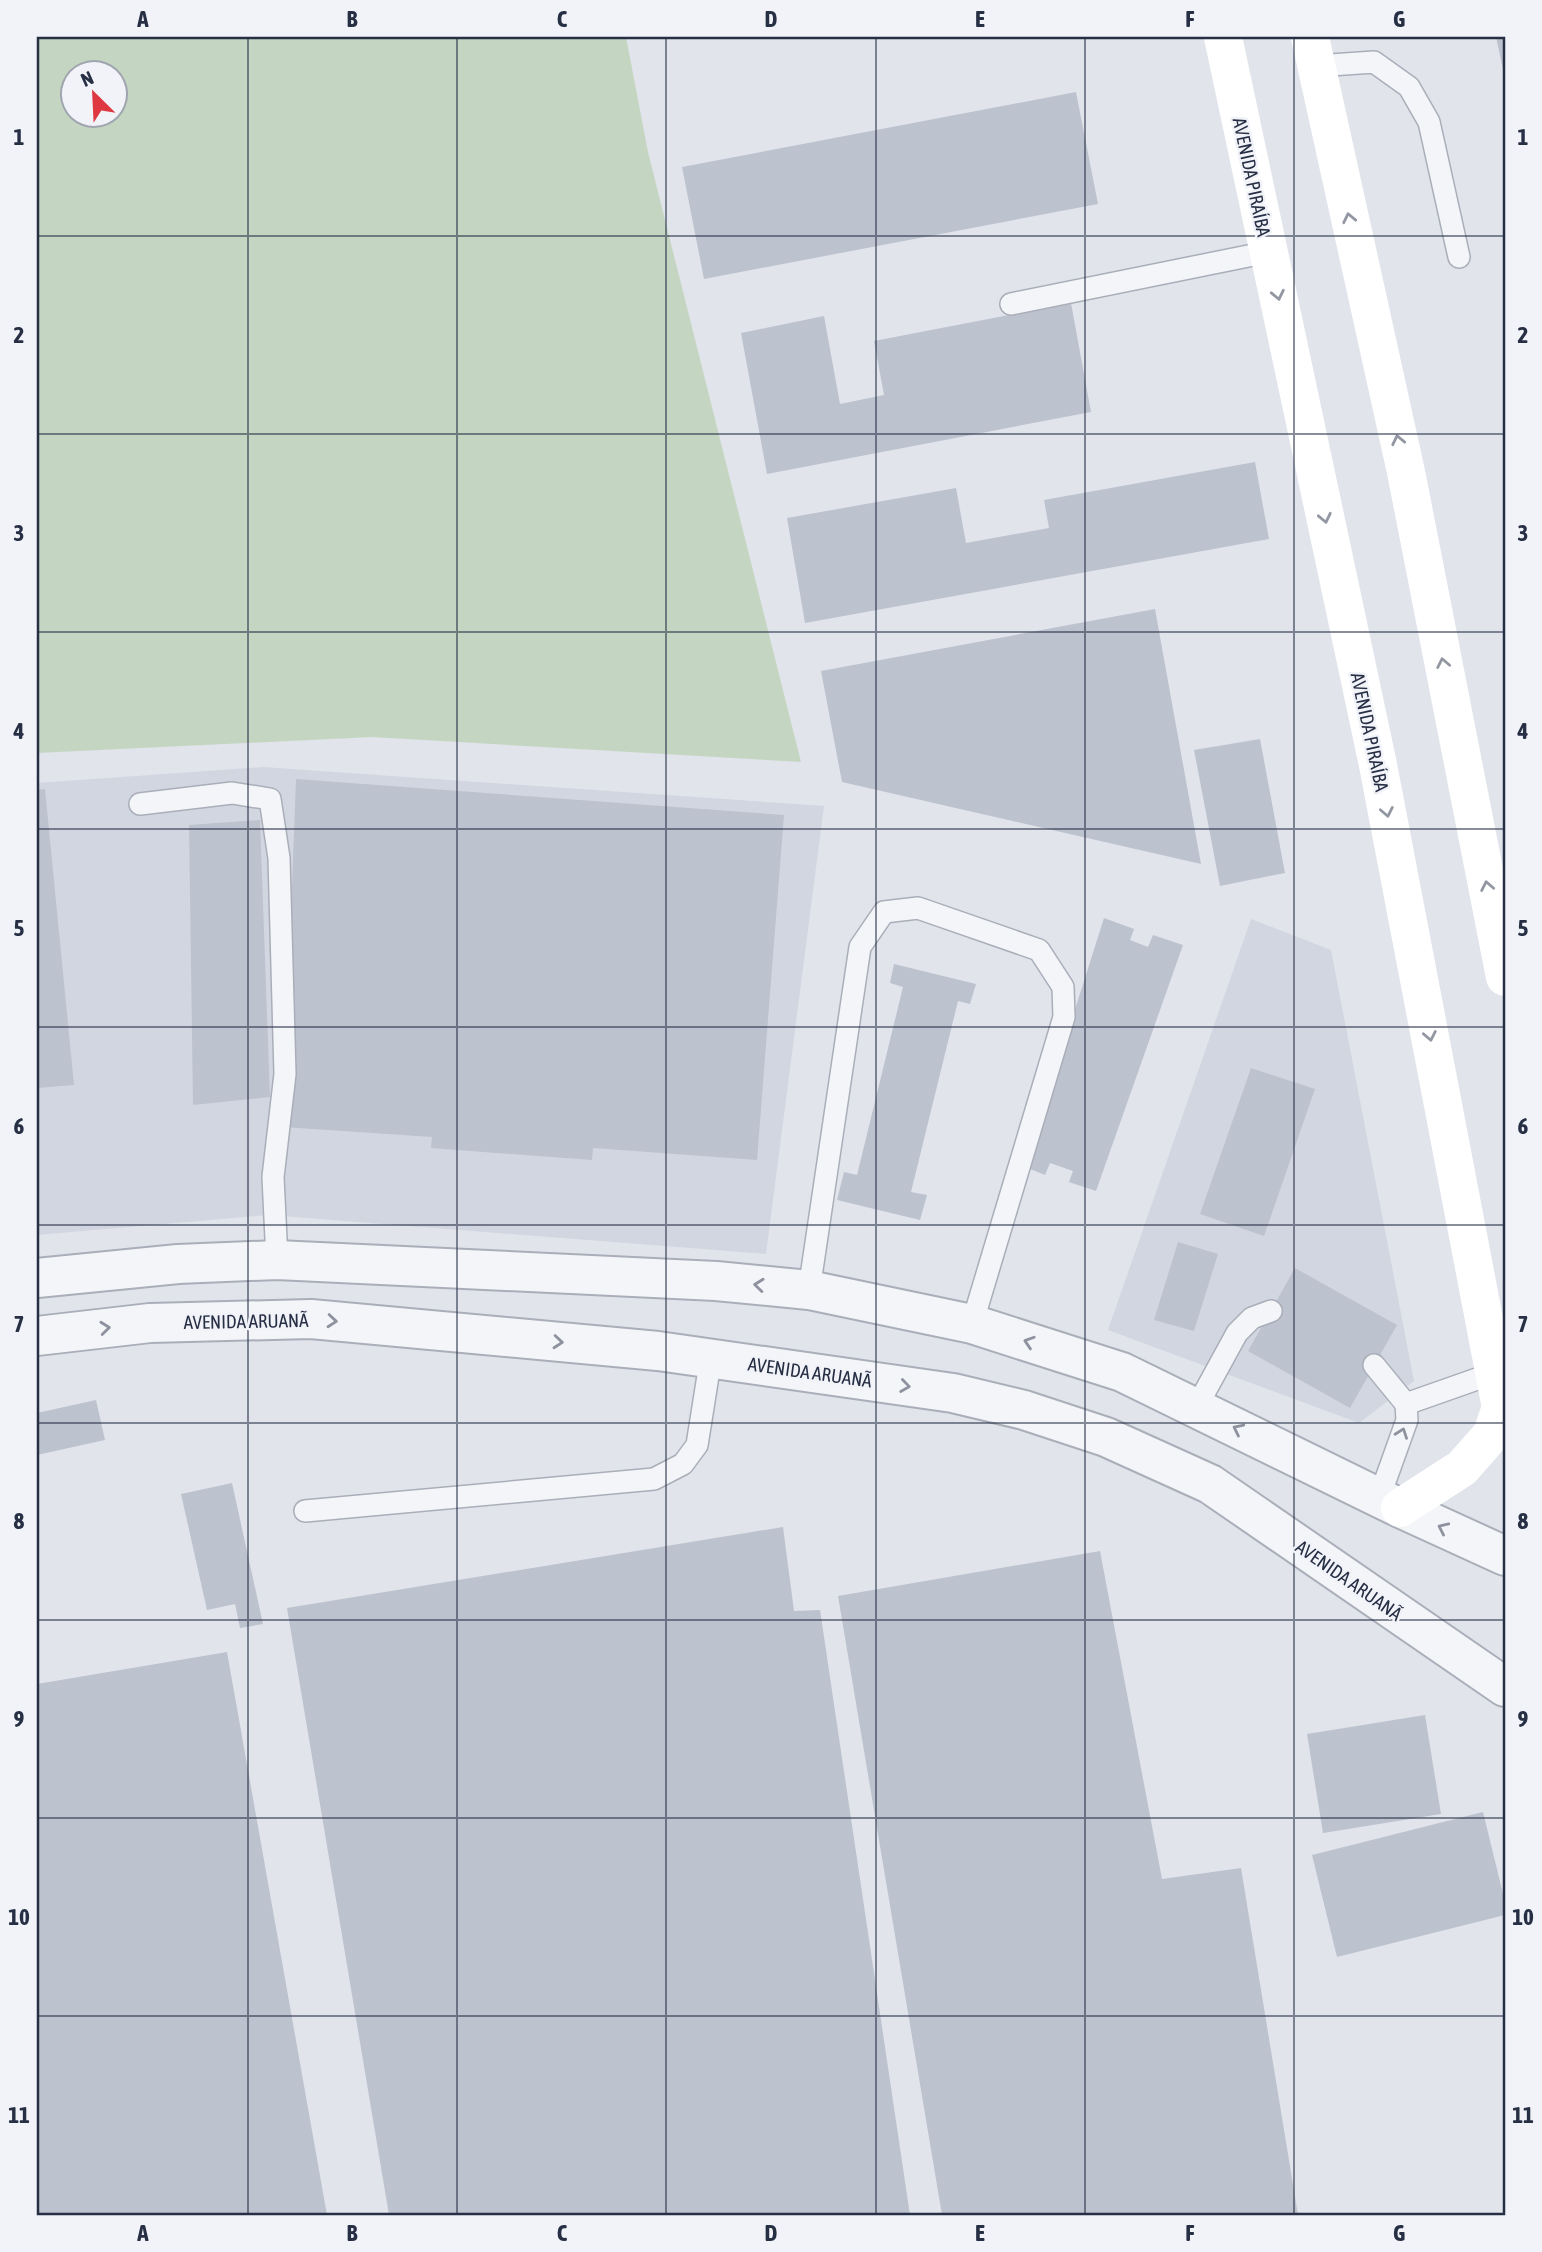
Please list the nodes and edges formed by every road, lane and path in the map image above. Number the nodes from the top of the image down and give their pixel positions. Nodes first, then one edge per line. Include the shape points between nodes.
1 (1223, 37) edge
2 (1313, 51) edge
3 (1268, 252) junction
4 (1459, 257) dead end
5 (1011, 304) dead end
6 (140, 804) dead end
7 (1505, 977) edge
8 (276, 1260) junction
9 (37, 1278) edge
10 (809, 1290) junction
11 (1271, 1311) dead end
12 (972, 1324) junction
13 (37, 1336) edge
14 (711, 1357) junction
15 (1374, 1366) dead end
16 (1500, 1403) edge
17 (1406, 1404) junction
18 (1196, 1408) junction
19 (1390, 1503) junction
20 (305, 1511) dead end
21 (1505, 1556) edge
22 (1505, 1686) edge

1 - 3 main road, AVENIDA PIRAÍBA
2 - 4 lane via 1374,62 1409,87 1429,122
7 -> 2 main road via 1406,472
3 - 5 lane
3 -> 16 main road, AVENIDA PIRAÍBA via 1378,765
6 - 8 lane via 232,793 271,799 279,858 285,1074 273,1177
8 - 9 street
10 -> 8 street via 716,1281
10 - 12 street
10 - 12 lane via 860,947 884,912 918,908 1039,950 1063,987 1064,1017
11 - 18 lane via 1252,1318 1237,1332
18 -> 12 street via 1122,1372
13 -> 14 street, AVENIDA ARUANÃ via 150,1323 311,1319
14 - 20 lane via 697,1445 683,1464 654,1479
14 -> 22 street, AVENIDA ARUANÃ via 953,1392 1106,1437 1210,1483
15 - 17 lane
16 - 17 lane
16 - 19 main road via 1492,1434 1462,1468
19 -> 17 lane via 1407,1420
19 -> 18 street
21 -> 19 street

